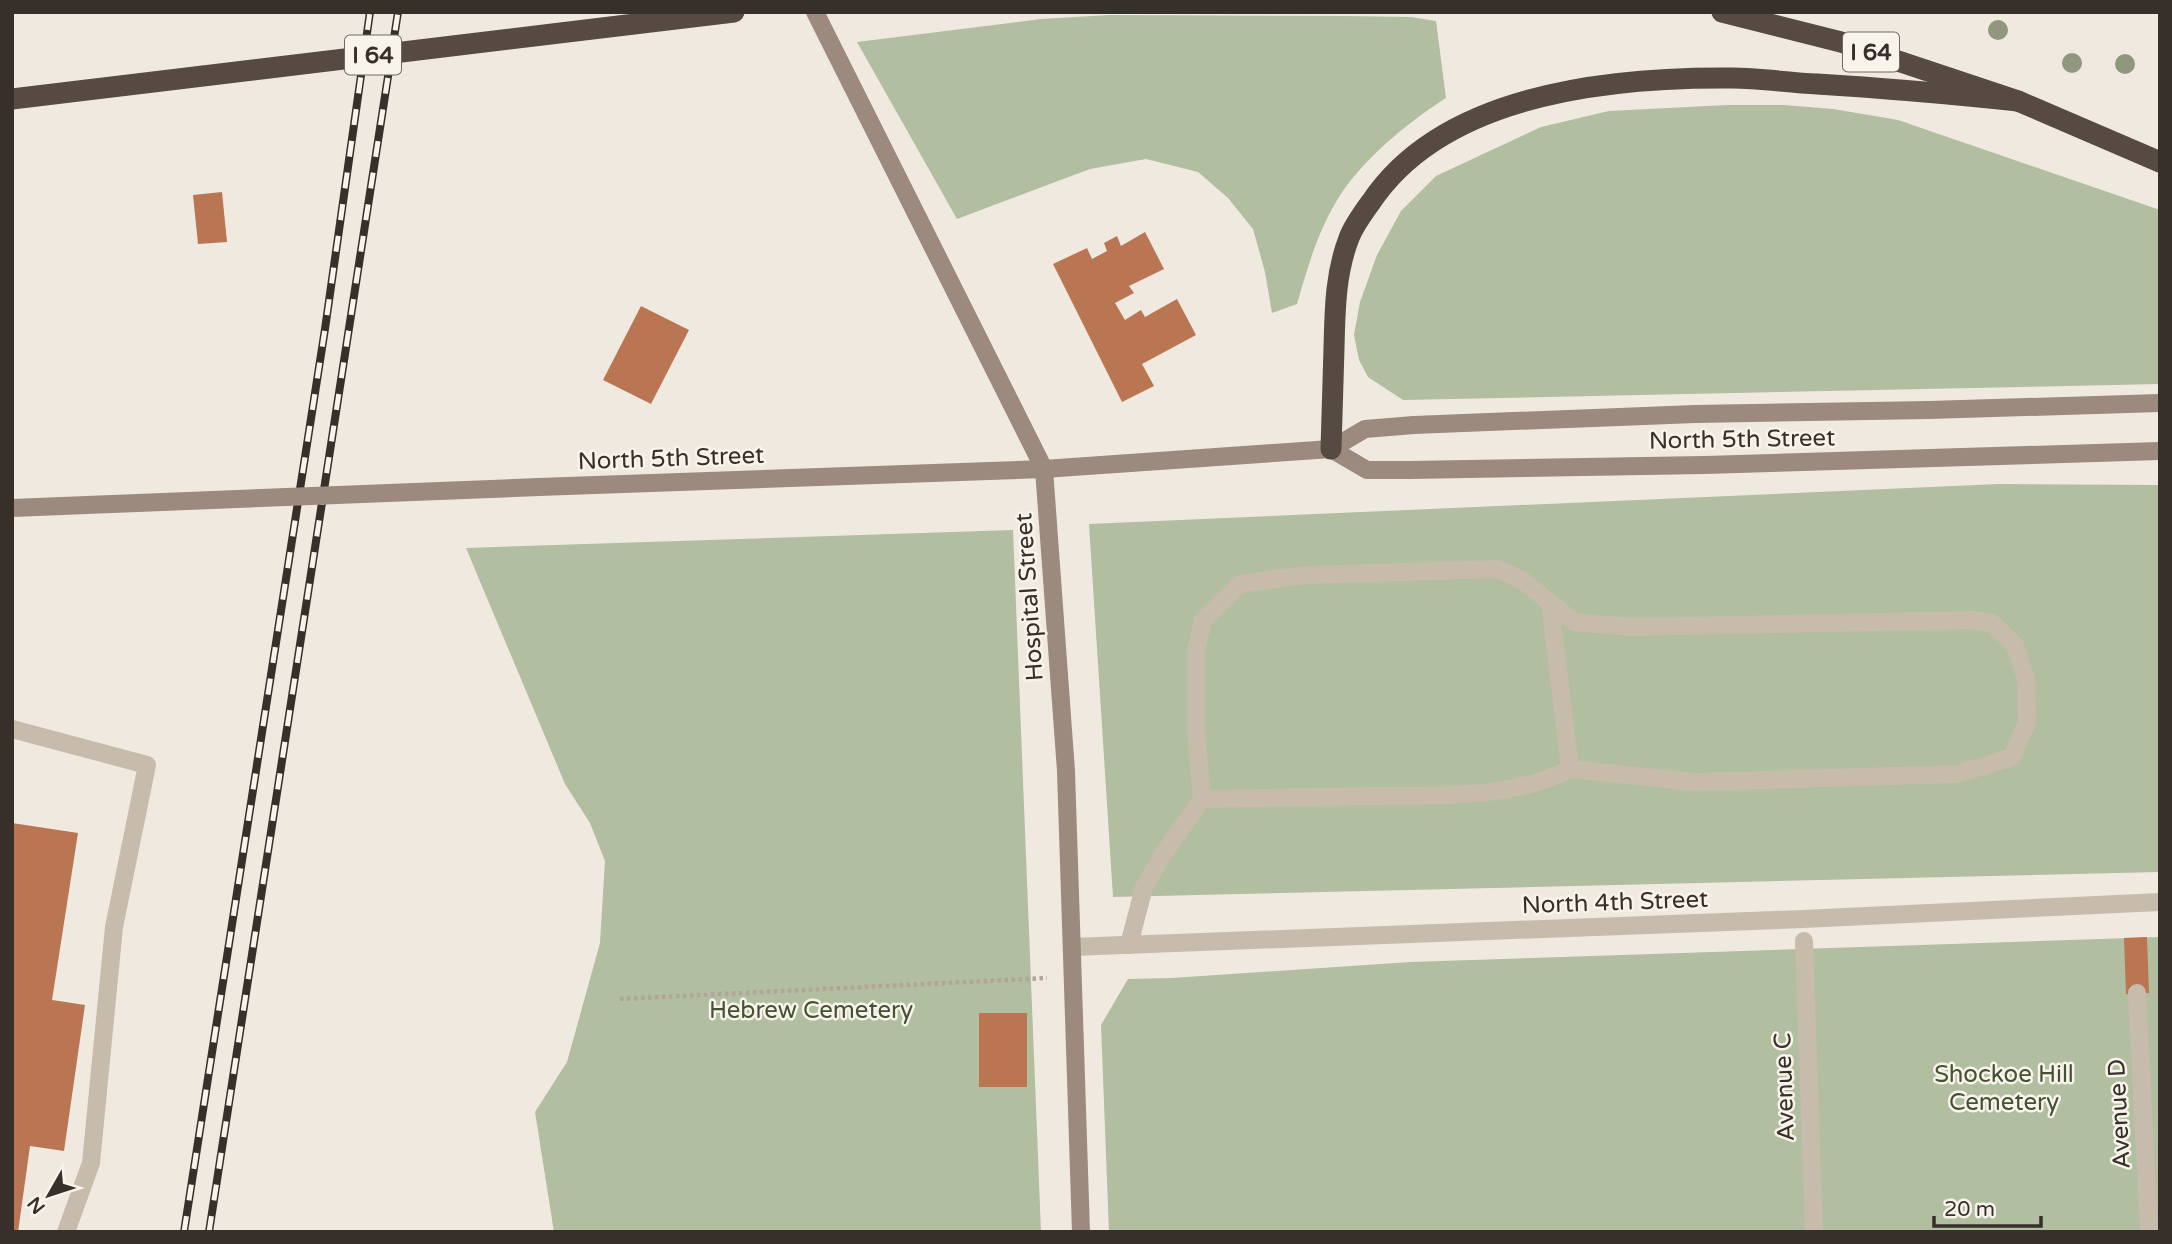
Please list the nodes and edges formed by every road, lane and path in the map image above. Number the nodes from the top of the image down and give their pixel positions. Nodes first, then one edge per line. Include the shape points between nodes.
1 (734, 12) edge
2 (815, 12) edge
3 (1722, 12) edge
4 (12, 99) edge
5 (2018, 100) junction
6 (2160, 162) edge
7 (2160, 402) edge
8 (1331, 449) junction
9 (2160, 452) edge
10 (1044, 470) junction
11 (12, 508) edge
12 (1550, 603) junction
13 (12, 729) edge
14 (1570, 769) junction
15 (1202, 799) junction
16 (2160, 902) edge
17 (1804, 941) dead end
18 (1129, 945) junction
19 (1072, 947) junction
20 (1073, 977) junction
21 (2137, 993) dead end
22 (620, 999) dead end
23 (66, 1232) edge
24 (1081, 1232) edge
25 (1814, 1232) edge
26 (2149, 1232) edge

1 - 4 highway, I 64, bridge
2 - 10 main road, Hospital Street
3 - 5 highway, I 64 via 1841,42
5 - 6 highway, I 64
5 - 8 highway via 1735,78 1672,79 1549,95 1436,139 1392,173 1350,237 1336,291
7 - 8 main road, North 5th Street via 1414,425 1366,429
8 - 9 main road, North 5th Street via 1367,470 1705,466
8 - 10 main road, North 5th Street
10 - 11 main road, North 5th Street, bridge
10 - 19 main road, Hospital Street via 1066,771
12 - 14 street
12 - 14 street via 1574,622 1631,627 1992,623 2015,645 2026,679 2027,722 2012,757 1957,774 1695,782
12 - 15 street via 1522,580 1498,569 1306,575 1240,584 1203,620 1196,650
13 - 23 street via 147,765 114,927 90,1163
14 - 15 street via 1524,786 1448,795
15 - 18 street via 1144,887
16 - 18 street, North 4th Street
17 - 25 street, Avenue C
18 - 19 street, North 4th Street
19 - 20 main road, Hospital Street
20 - 22 path
20 - 24 main road, Hospital Street
21 - 26 street, Avenue D

